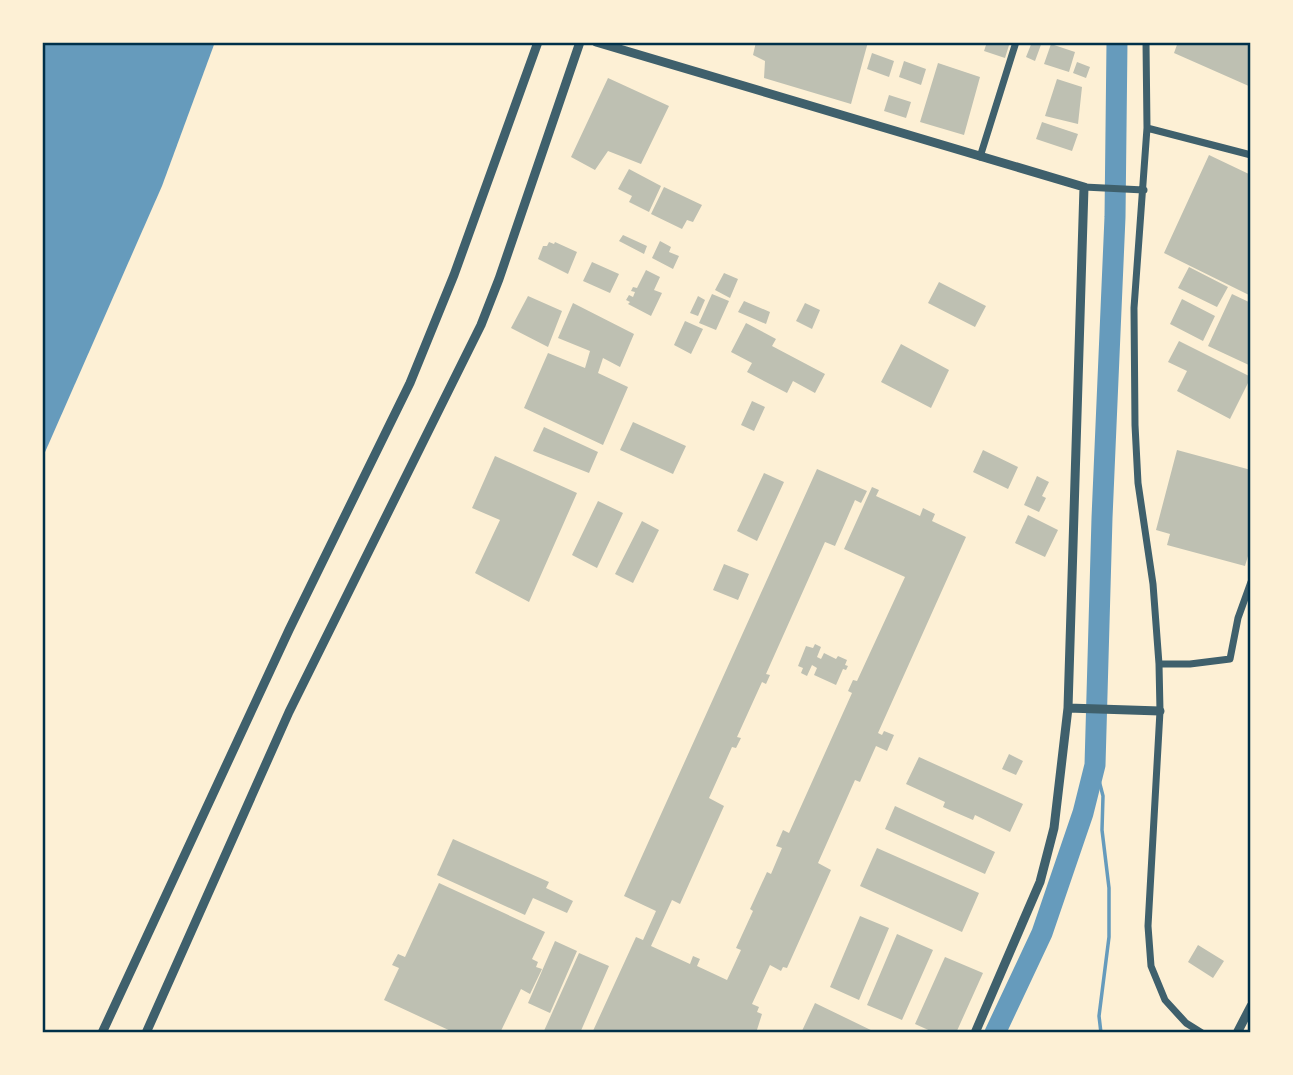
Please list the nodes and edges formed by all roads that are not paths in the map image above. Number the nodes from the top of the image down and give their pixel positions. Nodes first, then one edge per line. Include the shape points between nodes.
1 (538, 42) edge
2 (580, 42) edge
3 (596, 42) edge
4 (1016, 42) edge
5 (1146, 42) edge
6 (1147, 128) junction
7 (1251, 155) edge
8 (979, 157) junction
9 (1084, 187) junction
10 (1144, 190) junction
11 (1251, 582) edge
12 (1159, 664) junction
13 (1068, 708) junction
14 (1160, 711) junction
15 (1251, 1006) edge
16 (102, 1033) edge
17 (146, 1033) edge
18 (975, 1033) edge
19 (1202, 1033) edge
20 (1237, 1033) edge

1 - 16 street via 410,383 289,630
2 - 17 street via 481,325 289,712
3 - 8 street
4 - 8 street
5 - 6 street
6 - 7 street
6 - 10 street
8 - 9 street
9 - 10 street
9 - 13 street
10 - 12 street via 1134,308 1135,425
11 - 12 street via 1230,659
12 - 14 street
13 - 14 street
13 - 18 street via 1054,828 1040,882
14 - 19 street via 1148,926 1151,967 1165,1000
15 - 20 street

